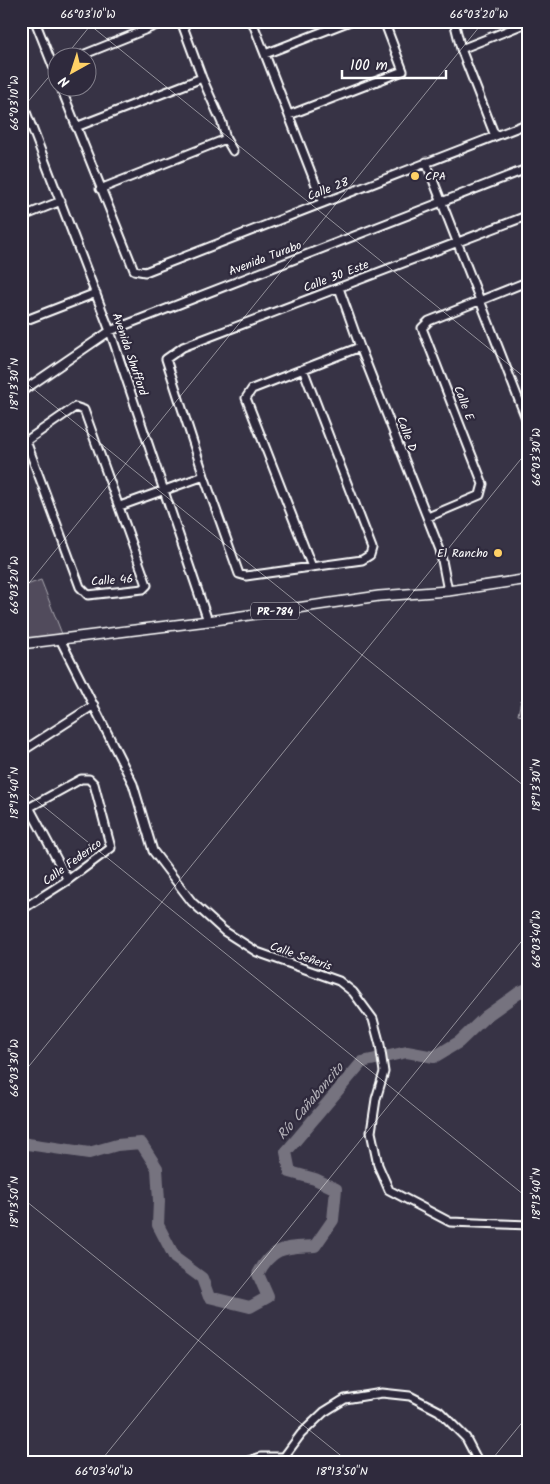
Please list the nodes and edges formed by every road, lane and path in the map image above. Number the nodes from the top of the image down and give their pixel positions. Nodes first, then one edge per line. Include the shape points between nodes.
1 (35, 21) edge
2 (167, 21) edge
3 (181, 21) edge
4 (252, 21) edge
5 (350, 21) edge
6 (384, 21) edge
7 (454, 21) edge
8 (529, 22) edge
9 (98, 49) edge
10 (461, 49) junction
11 (48, 50) edge
12 (265, 54) junction
13 (202, 78) junction
14 (21, 98) edge
15 (65, 98) edge
16 (288, 115) junction
17 (529, 123) edge
18 (76, 127) junction
19 (495, 136) junction
20 (226, 139) junction
21 (233, 151) dead end
22 (426, 162) junction
23 (529, 168) edge
24 (100, 189) junction
25 (61, 202) junction
26 (442, 202) junction
27 (323, 203) junction
28 (529, 215) edge
29 (21, 217) edge
30 (456, 242) junction
31 (529, 281) edge
32 (339, 288) junction
33 (96, 293) junction
34 (480, 300) junction
35 (21, 322) edge
36 (110, 331) junction
37 (360, 347) junction
38 (303, 369) junction
39 (21, 392) edge
40 (529, 426) edge
41 (23, 442) edge
42 (204, 476) junction
43 (164, 491) junction
44 (120, 506) junction
45 (428, 517) junction
46 (312, 567) junction
47 (529, 579) edge
48 (448, 590) junction
49 (208, 621) junction
50 (60, 639) junction
51 (21, 644) edge
52 (94, 705) junction
53 (21, 752) edge
54 (30, 808) junction
55 (21, 812) edge
56 (68, 880) junction
57 (21, 910) edge
58 (529, 1225) edge
59 (284, 1460) edge
60 (242, 1463) edge
61 (479, 1463) edge

1 - 11 street
2 - 9 street
3 - 13 street
4 - 12 street
5 - 12 street
6 - 16 street via 403,71
7 - 10 street
8 - 10 street
10 - 19 street
12 - 16 street
13 - 18 street
13 - 20 street
14 - 25 street, Avenida Shufford
15 - 18 street
16 - 27 street
17 - 19 street, Calle 28
18 - 24 street
19 - 22 street, Calle 28
20 - 21 street
20 - 24 street
22 - 26 street
22 - 27 street, Calle 28
23 - 26 street, Avenida Turabo
24 - 27 street, Calle 28 via 134,270 145,272
25 - 29 street
25 - 33 street, Avenida Shufford
26 - 30 street
26 - 36 street, Avenida Turabo
28 - 30 street, Calle 30 Este
30 - 32 street, Calle 30 Este
30 - 34 street
31 - 34 street
32 - 37 street, Calle D
32 - 42 street, Calle 30 Este via 183,347 166,359
33 - 35 street
33 - 36 street, Avenida Shufford
34 - 40 street
34 - 45 street, Calle E via 429,321 422,328 483,484 480,495
36 - 39 street, Avenida Turabo
36 - 43 street, Avenida Shufford
37 - 38 street
37 - 45 street, Calle D
38 - 46 street via 252,389 246,398
38 - 46 street via 372,548 370,555 362,560
41 - 44 street, Calle 46 via 75,407 84,410
41 - 44 street, Calle 46 via 80,586 88,595 143,589 147,585
42 - 43 street
42 - 46 street via 239,574 246,576
43 - 44 street
43 - 49 street, Avenida Shufford
45 - 48 street, Calle D via 440,550
47 - 48 main road, PR-784 / PR-784
48 - 49 main road, PR-784 / PR-784 via 379,596
49 - 50 main road, PR-784 / PR-784
50 - 51 main road, PR-784 / PR-784
50 - 52 street, Calle Señeris
52 - 53 street
52 - 58 street, Calle Señeris via 133,784 153,850 192,902 224,931 258,952 339,981 353,992 373,1019 384,1072 371,1132 378,1165 389,1190 450,1222
54 - 55 street, Calle Federico
54 - 56 street
54 - 56 street, Calle Federico via 81,779 89,779 94,784 111,848
56 - 57 street, Calle Federico
59 - 60 street via 261,1456
59 - 61 street via 301,1434 324,1412 345,1399 382,1393 410,1396 439,1411 466,1438

